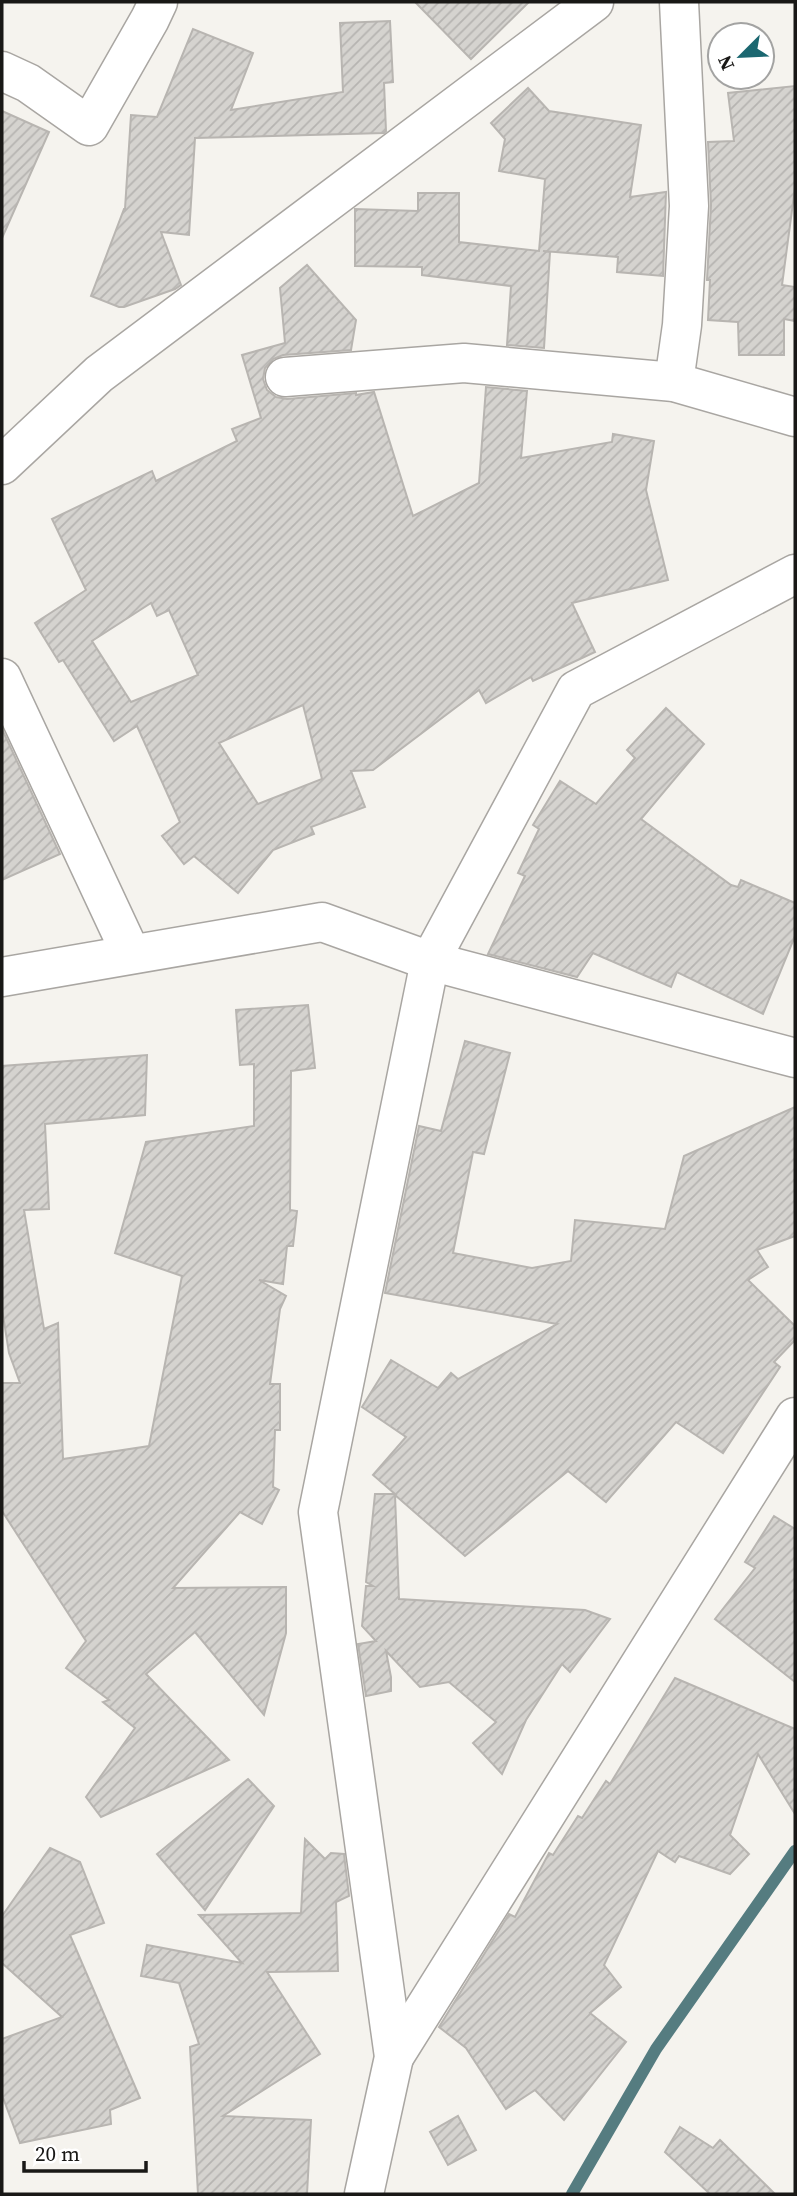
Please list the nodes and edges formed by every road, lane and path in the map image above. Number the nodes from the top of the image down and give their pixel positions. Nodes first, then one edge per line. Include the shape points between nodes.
1 (158, 2) edge
2 (594, 2) edge
3 (679, 2) edge
4 (2, 71) edge
5 (285, 377) dead end
6 (674, 382) junction
7 (795, 417) edge
8 (2, 465) edge
9 (795, 573) edge
10 (2, 678) edge
11 (131, 954) junction
12 (430, 961) junction
13 (2, 976) edge
14 (795, 1058) edge
15 (795, 1417) edge
16 (394, 2057) junction
17 (364, 2194) edge

1 - 4 street via 89,126 28,83
2 - 8 street via 99,374
3 - 6 street via 689,206
5 - 6 street via 464,363
6 - 7 street
9 - 12 street via 576,690
10 - 11 street
11 - 12 street via 322,922
11 - 13 street
12 - 14 street
12 - 16 street via 318,1512
15 - 16 street
16 - 17 street

